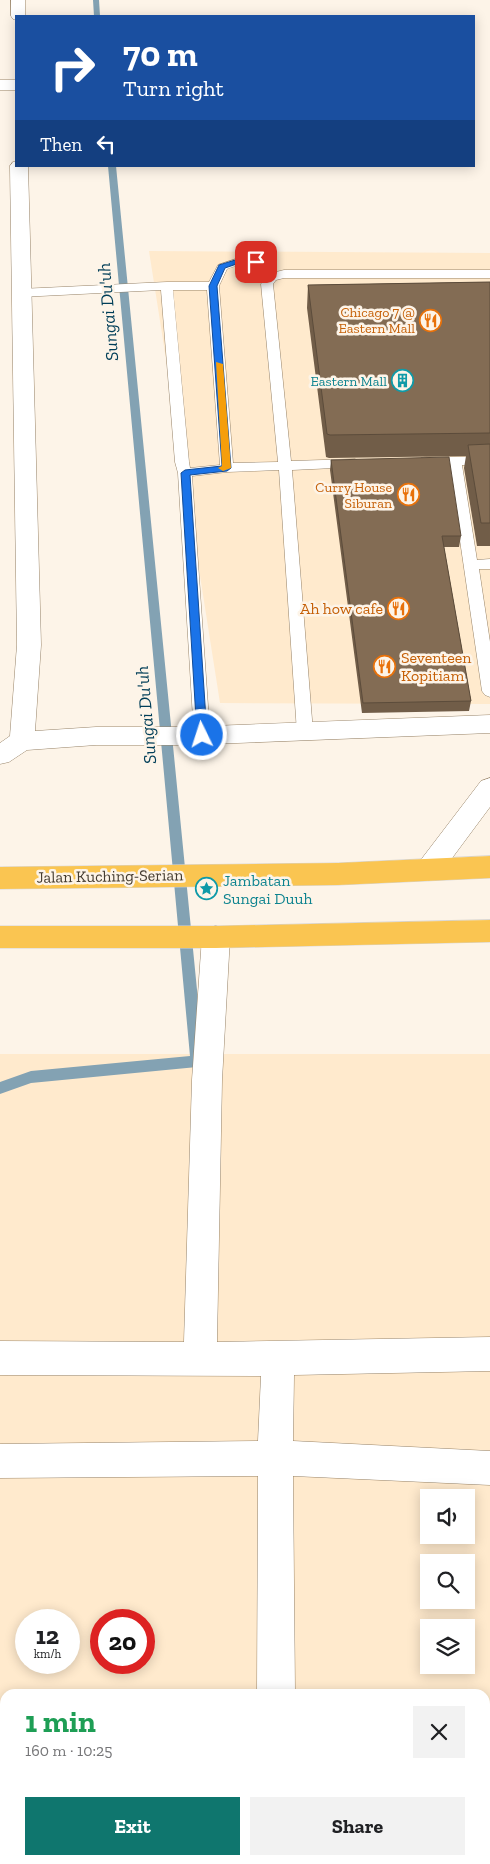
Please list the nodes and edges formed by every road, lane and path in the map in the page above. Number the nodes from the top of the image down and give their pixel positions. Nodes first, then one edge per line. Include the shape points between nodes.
1 (18, 0) edge
2 (18, 15) edge
3 (15, 85) edge
4 (0, 86) edge
5 (19, 167) edge
6 (490, 274) edge
7 (272, 277) junction
8 (167, 286) junction
9 (213, 286) junction
10 (20, 293) junction
11 (455, 461) junction
12 (490, 461) edge
13 (415, 462) edge
14 (365, 463) edge
15 (285, 465) junction
16 (227, 468) junction
17 (185, 473) junction
18 (490, 564) edge
19 (471, 565) junction
20 (490, 691) edge
21 (490, 724) edge
22 (305, 732) junction
23 (194, 736) junction
24 (22, 741) junction
25 (0, 755) edge
26 (490, 788) edge
27 (490, 867) edge
28 (428, 870) junction
29 (0, 878) edge
30 (490, 931) edge
31 (210, 936) junction
32 (0, 937) edge
33 (490, 1354) edge
34 (200, 1357) junction
35 (0, 1358) edge
36 (278, 1359) junction
37 (275, 1458) junction
38 (0, 1461) edge
39 (490, 1468) edge
40 (276, 1689) edge

1 - 2 street
3 - 4 street
5 - 10 street
6 - 7 lane via 284,274
7 - 9 lane via 267,265 245,259 222,267
7 - 15 lane via 267,284
8 - 9 lane
8 - 10 lane
8 - 17 lane
9 - 16 lane
10 - 24 street via 29,645
11 - 12 lane
11 - 13 lane
11 - 19 lane
14 - 15 lane
15 - 16 lane
15 - 22 lane
16 - 17 lane
17 - 23 lane
18 - 19 lane
19 - 20 lane
21 - 22 street
22 - 23 street
23 - 24 street via 96,736
24 - 25 street
26 - 28 street
27 - 28 highway, Jalan Kuching-Serian
28 - 29 highway, Jalan Kuching-Serian
30 - 31 highway
31 - 32 highway
31 - 34 street
33 - 36 street
34 - 35 street
34 - 36 street
36 - 37 street
37 - 38 street
37 - 39 street
37 - 40 street

